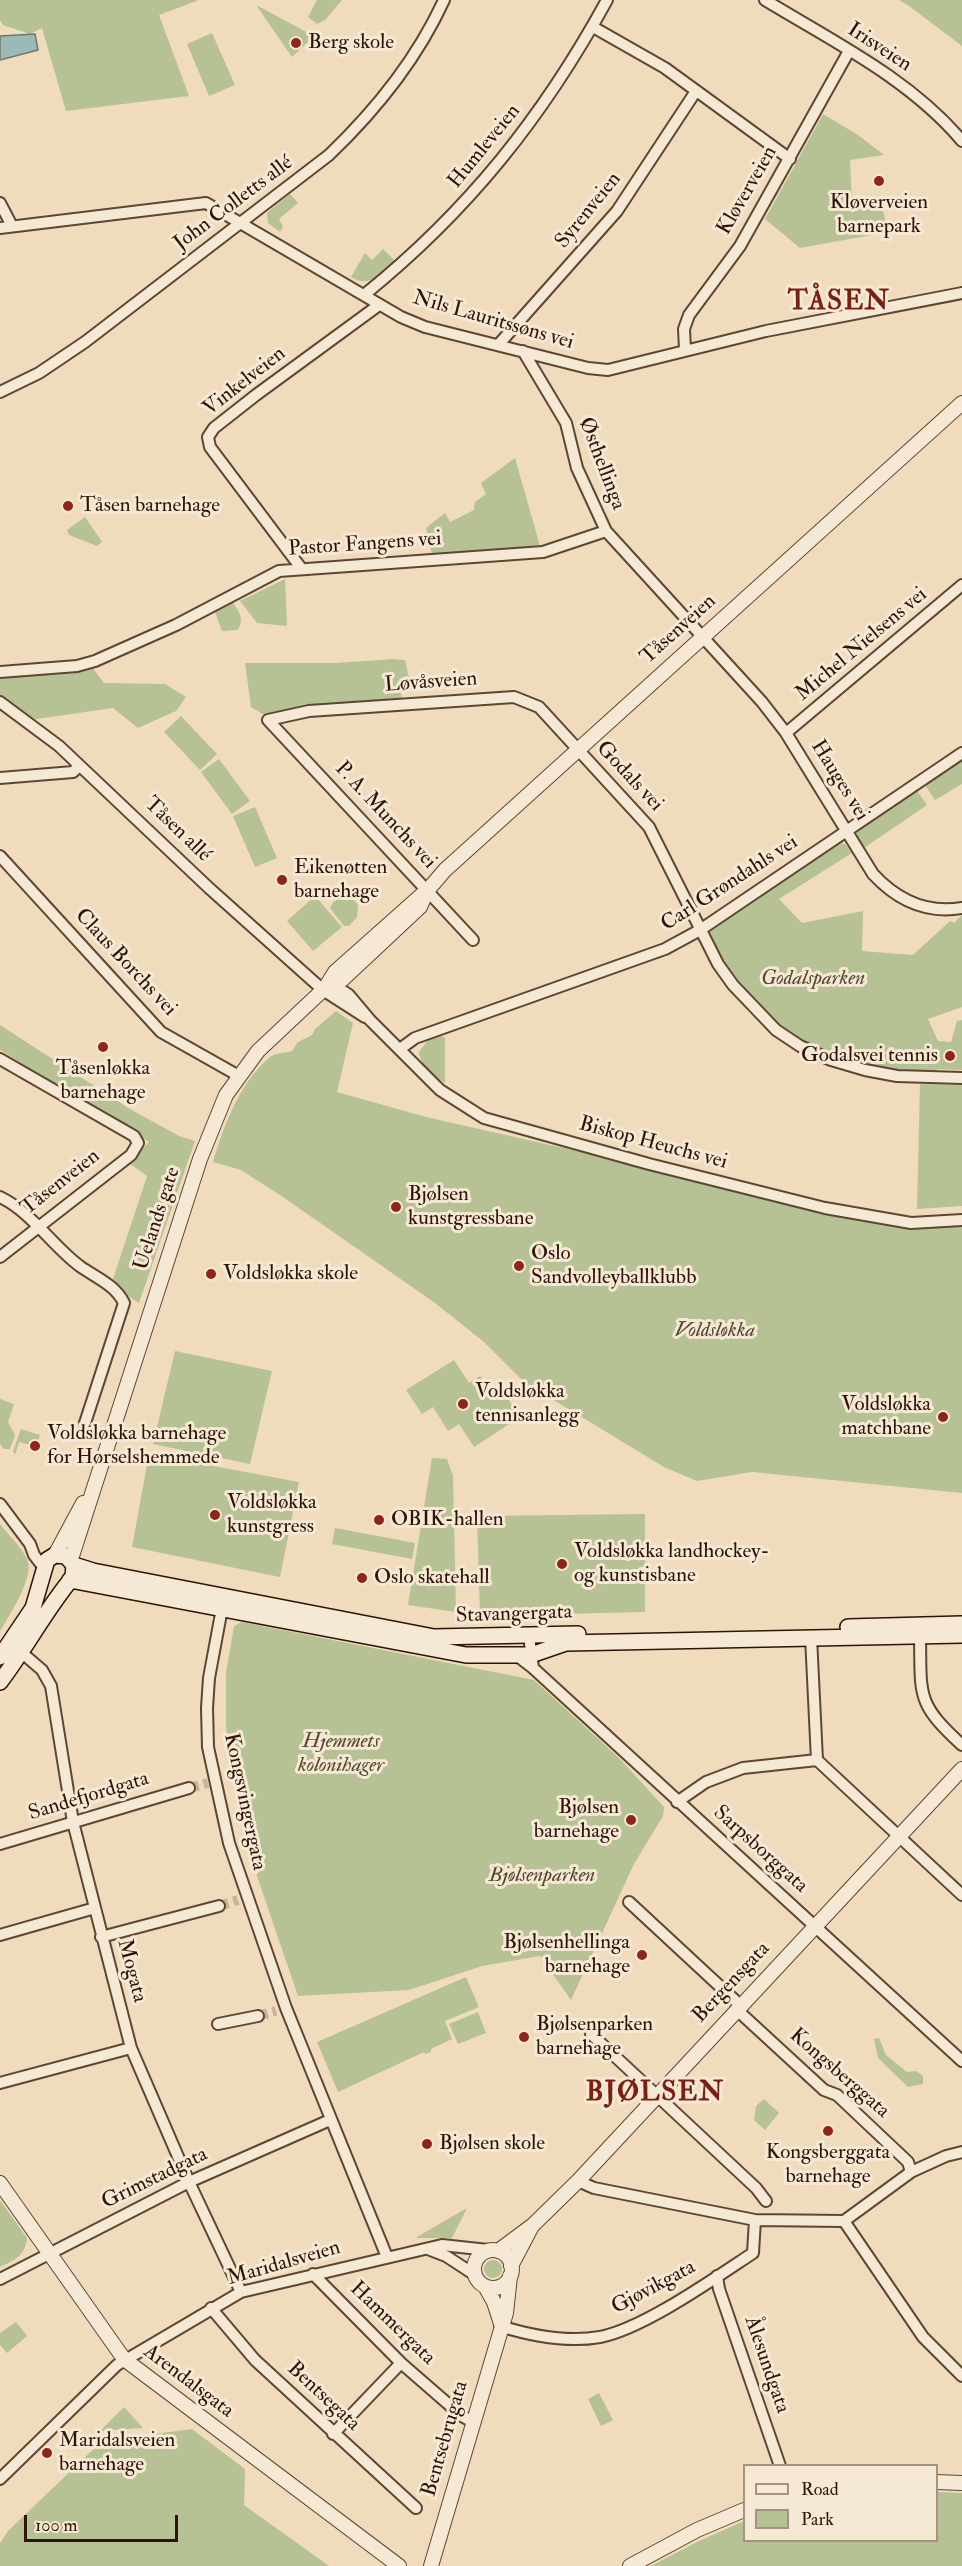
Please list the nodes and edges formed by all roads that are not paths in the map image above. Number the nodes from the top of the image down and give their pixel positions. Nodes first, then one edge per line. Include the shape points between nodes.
1 (444, 0) edge
2 (607, 0) edge
3 (765, 0) edge
4 (592, 27) junction
5 (849, 51) junction
6 (696, 91) junction
7 (962, 141) edge
8 (790, 159) junction
9 (0, 203) edge
10 (242, 223) junction
11 (12, 226) junction
12 (0, 228) edge
13 (962, 292) edge
14 (364, 295) junction
15 (379, 305) junction
16 (499, 344) junction
17 (685, 349) junction
18 (523, 351) junction
19 (0, 392) edge
20 (962, 403) edge
21 (606, 531) junction
22 (301, 568) junction
23 (962, 585) edge
24 (702, 636) junction
25 (0, 672) edge
26 (0, 702) edge
27 (268, 720) joint
28 (786, 733) junction
29 (577, 749) junction
30 (962, 753) edge
31 (79, 765) junction
32 (0, 778) edge
33 (846, 830) junction
34 (0, 855) edge
35 (427, 891) junction
36 (962, 908) edge
37 (700, 930) junction
38 (473, 940) dead end
39 (323, 990) junction
40 (400, 1049) junction
41 (0, 1059) edge
42 (239, 1076) junction
43 (962, 1078) edge
44 (0, 1197) edge
45 (962, 1220) edge
46 (39, 1227) junction
47 (0, 1257) edge
48 (85, 1423) dead end
49 (90, 1495) junction
50 (0, 1504) edge
51 (73, 1562) junction
52 (49, 1564) junction
53 (68, 1582) junction
54 (223, 1603) junction
55 (962, 1624) edge
56 (529, 1635) junction
57 (962, 1635) edge
58 (920, 1636) junction
59 (811, 1637) junction
60 (21, 1652) junction
61 (0, 1657) edge
62 (532, 1662) junction
63 (0, 1682) edge
64 (962, 1745) edge
65 (817, 1760) junction
66 (962, 1768) edge
67 (189, 1788) tunnel mouth
68 (677, 1802) junction
69 (74, 1822) junction
70 (898, 1836) junction
71 (0, 1844) edge
72 (962, 1895) edge
73 (629, 1902) dead end
74 (219, 1906) tunnel mouth
75 (95, 1908) junction
76 (815, 1926) junction
77 (0, 1935) edge
78 (102, 1937) junction
79 (738, 2007) junction
80 (258, 2016) tunnel mouth
81 (218, 2024) dead end
82 (591, 2034) dead end
83 (131, 2048) junction
84 (962, 2061) edge
85 (0, 2083) edge
86 (657, 2095) junction
87 (330, 2120) junction
88 (962, 2152) edge
89 (911, 2172) junction
90 (578, 2181) junction
91 (189, 2182) junction
92 (0, 2183) edge
93 (766, 2200) dead end
94 (756, 2220) junction
95 (844, 2222) junction
96 (533, 2225) junction
97 (425, 2249) junction
98 (493, 2251) junction
99 (49, 2254) junction
100 (387, 2257) junction
101 (511, 2271) junction
102 (313, 2274) junction
103 (717, 2276) junction
104 (0, 2279) edge
105 (480, 2281) junction
106 (241, 2292) junction
107 (211, 2308) junction
108 (501, 2325) junction
109 (124, 2359) junction
110 (401, 2362) junction
111 (962, 2376) edge
112 (473, 2422) junction
113 (333, 2434) junction
114 (779, 2464) edge
115 (0, 2479) edge
116 (938, 2482) edge
117 (962, 2483) edge
118 (416, 2508) dead end
119 (743, 2510) edge
120 (399, 2566) edge
121 (431, 2566) edge
122 (630, 2566) edge

1 - 10 street, John Colletts allé via 416,51 365,119 323,160
2 - 4 street, Humleveien
3 - 5 street, Irisveien
4 - 6 street via 665,68
4 - 14 street, Humleveien via 540,112 476,191 446,224
5 - 7 street, Irisveien via 933,110
5 - 8 street, Kløverveien
6 - 8 street
6 - 16 street, Syrenveien via 617,211
8 - 17 street, Kløverveien via 740,246 689,315 684,329
9 - 11 street
10 - 11 street, Nils Lauritssøns vei via 201,202
10 - 14 street, Nils Lauritssøns vei
10 - 19 street, John Colletts allé via 85,342 39,373
11 - 12 street, Nils Lauritssøns vei
13 - 17 street, Nils Lauritssøns vei
14 - 15 street, Nils Lauritssøns vei
15 - 16 street, Nils Lauritssøns vei via 425,327
15 - 22 street, Vinkelveien via 256,395 208,437 210,447
16 - 18 street, Nils Lauritssøns vei
17 - 18 street, Nils Lauritssøns vei via 608,370
18 - 21 street, Østhellinga via 566,423 577,468
20 - 24 street, Tåsenveien
21 - 22 street, Pastor Fangens vei via 543,552
21 - 24 street, Østhellinga
22 - 25 street, Pastor Fangens vei via 279,571 176,625 95,661
23 - 28 street, Michel Nielsens vei
24 - 28 street, Hauges vei
24 - 29 street, Tåsenveien
26 - 31 street, Tåsen allé
27 - 29 street, Løvåsveien via 309,711 514,697 539,707
27 - 35 street, P. A. Munchs vei
28 - 33 street, Hauges vei
29 - 35 street, Tåsenveien
29 - 37 street, Godals vei via 649,827
30 - 33 street, Carl Grøndahls vei
31 - 32 street via 73,772
31 - 39 street, Tåsen allé
33 - 36 street, Hauges vei via 873,874 902,899 935,910
33 - 37 street, Carl Grøndahls vei
34 - 42 street, Claus Borchs vei via 161,1032
35 - 38 street, P. A. Munchs vei
35 - 39 street, Tåsenveien via 335,972
37 - 40 street, Carl Grøndahls vei via 664,948 416,1038
37 - 43 street, Godals vei via 733,985 776,1030 800,1046 865,1070 897,1076
39 - 40 street, Biskop Heuchs vei via 343,991
39 - 42 street, Uelands gate via 268,1040
40 - 45 street, Biskop Heuchs vei via 440,1090 484,1118 825,1208 911,1223
41 - 46 street, Tåsenveien via 134,1136 138,1143 135,1151
42 - 49 street, Uelands gate via 219,1108 200,1158
44 - 46 street via 18,1206
46 - 47 street, Tåsenveien
46 - 48 street via 62,1252 118,1291 124,1303
49 - 51 street, Uelands gate
49 - 52 street, Uelands gate
50 - 52 street
51 - 52 main road via 66,1556
51 - 53 main road, Uelands gate via 74,1573
51 - 54 main road, Stavangergata via 93,1571
52 - 53 main road via 53,1583
52 - 61 main road, Uelands gate via 28,1617
53 - 54 main road, Stavangergata
53 - 60 main road, Uelands gate
54 - 56 main road, Stavangergata via 434,1637
54 - 62 main road, Stavangergata via 466,1655 515,1655
54 - 87 street, Kongsvingergata via 209,1678 211,1782 242,1899 281,2009
55 - 56 main road, Stavangergata
56 - 62 street
57 - 58 main road, Stavangergata
58 - 59 main road, Stavangergata
58 - 64 street via 919,1683 923,1700 935,1721
59 - 62 main road, Stavangergata via 566,1644
59 - 65 street
60 - 63 main road, Uelands gate
60 - 69 street, Mogata via 42,1670 51,1686
62 - 68 street, Sarpsborggata via 550,1684
65 - 68 street via 743,1768 706,1782
65 - 70 street
66 - 70 street, Bergensgata
67 - 69 street, Sandefjordgata
68 - 76 street, Sarpsborggata
69 - 71 street, Sandefjordgata
69 - 75 street, Mogata
70 - 72 street
70 - 76 street, Bergensgata
73 - 79 street, Kongsberggata
74 - 78 street
75 - 77 street
75 - 78 street, Mogata
76 - 79 street, Bergensgata
76 - 84 street, Sarpsborggata
78 - 83 street, Mogata
79 - 86 street, Bergensgata
79 - 89 street, Kongsberggata via 824,2090 837,2095 908,2162
80 - 81 street
82 - 86 street
83 - 85 street
83 - 91 street, Mogata
86 - 90 street, Bergensgata
86 - 93 street
87 - 91 street, Grimstadgata
87 - 100 street, Kongsvingergata
88 - 89 street
89 - 95 street
90 - 94 street via 594,2188
90 - 96 street, Bergensgata
91 - 99 street, Grimstadgata
91 - 106 street, Mogata
92 - 99 street, Arendalsgata
94 - 95 street
94 - 103 street, Gjøvikgata via 753,2253
95 - 111 street via 923,2337
96 - 98 street, Bergensgata
96 - 101 street, Bergensgata
97 - 98 street, Maridalsveien via 452,2245
97 - 100 street, Maridalsveien
97 - 105 street via 439,2253
98 - 101 street via 507,2256
98 - 105 street via 476,2260
99 - 104 street, Grimstadgata
99 - 109 street, Arendalsgata
100 - 102 street, Maridalsveien
101 - 105 street via 502,2285 493,2288
101 - 108 street, Bentsebrugata
102 - 106 street, Maridalsveien
102 - 110 street, Hammergata
103 - 108 street, Gjøvikgata via 641,2322 600,2337 555,2339
103 - 114 street, Ålesundgata
105 - 108 street via 494,2302
106 - 107 street, Maridalsveien
107 - 109 street, Maridalsveien
107 - 113 street, Bentsegata via 255,2360
108 - 112 street, Bentsebrugata
109 - 115 street, Maridalsveien
109 - 120 street, Arendalsgata
110 - 112 street, Hammergata
110 - 113 street
112 - 121 street, Bentsebrugata
113 - 118 street, Bentsegata
116 - 117 street
119 - 122 street

